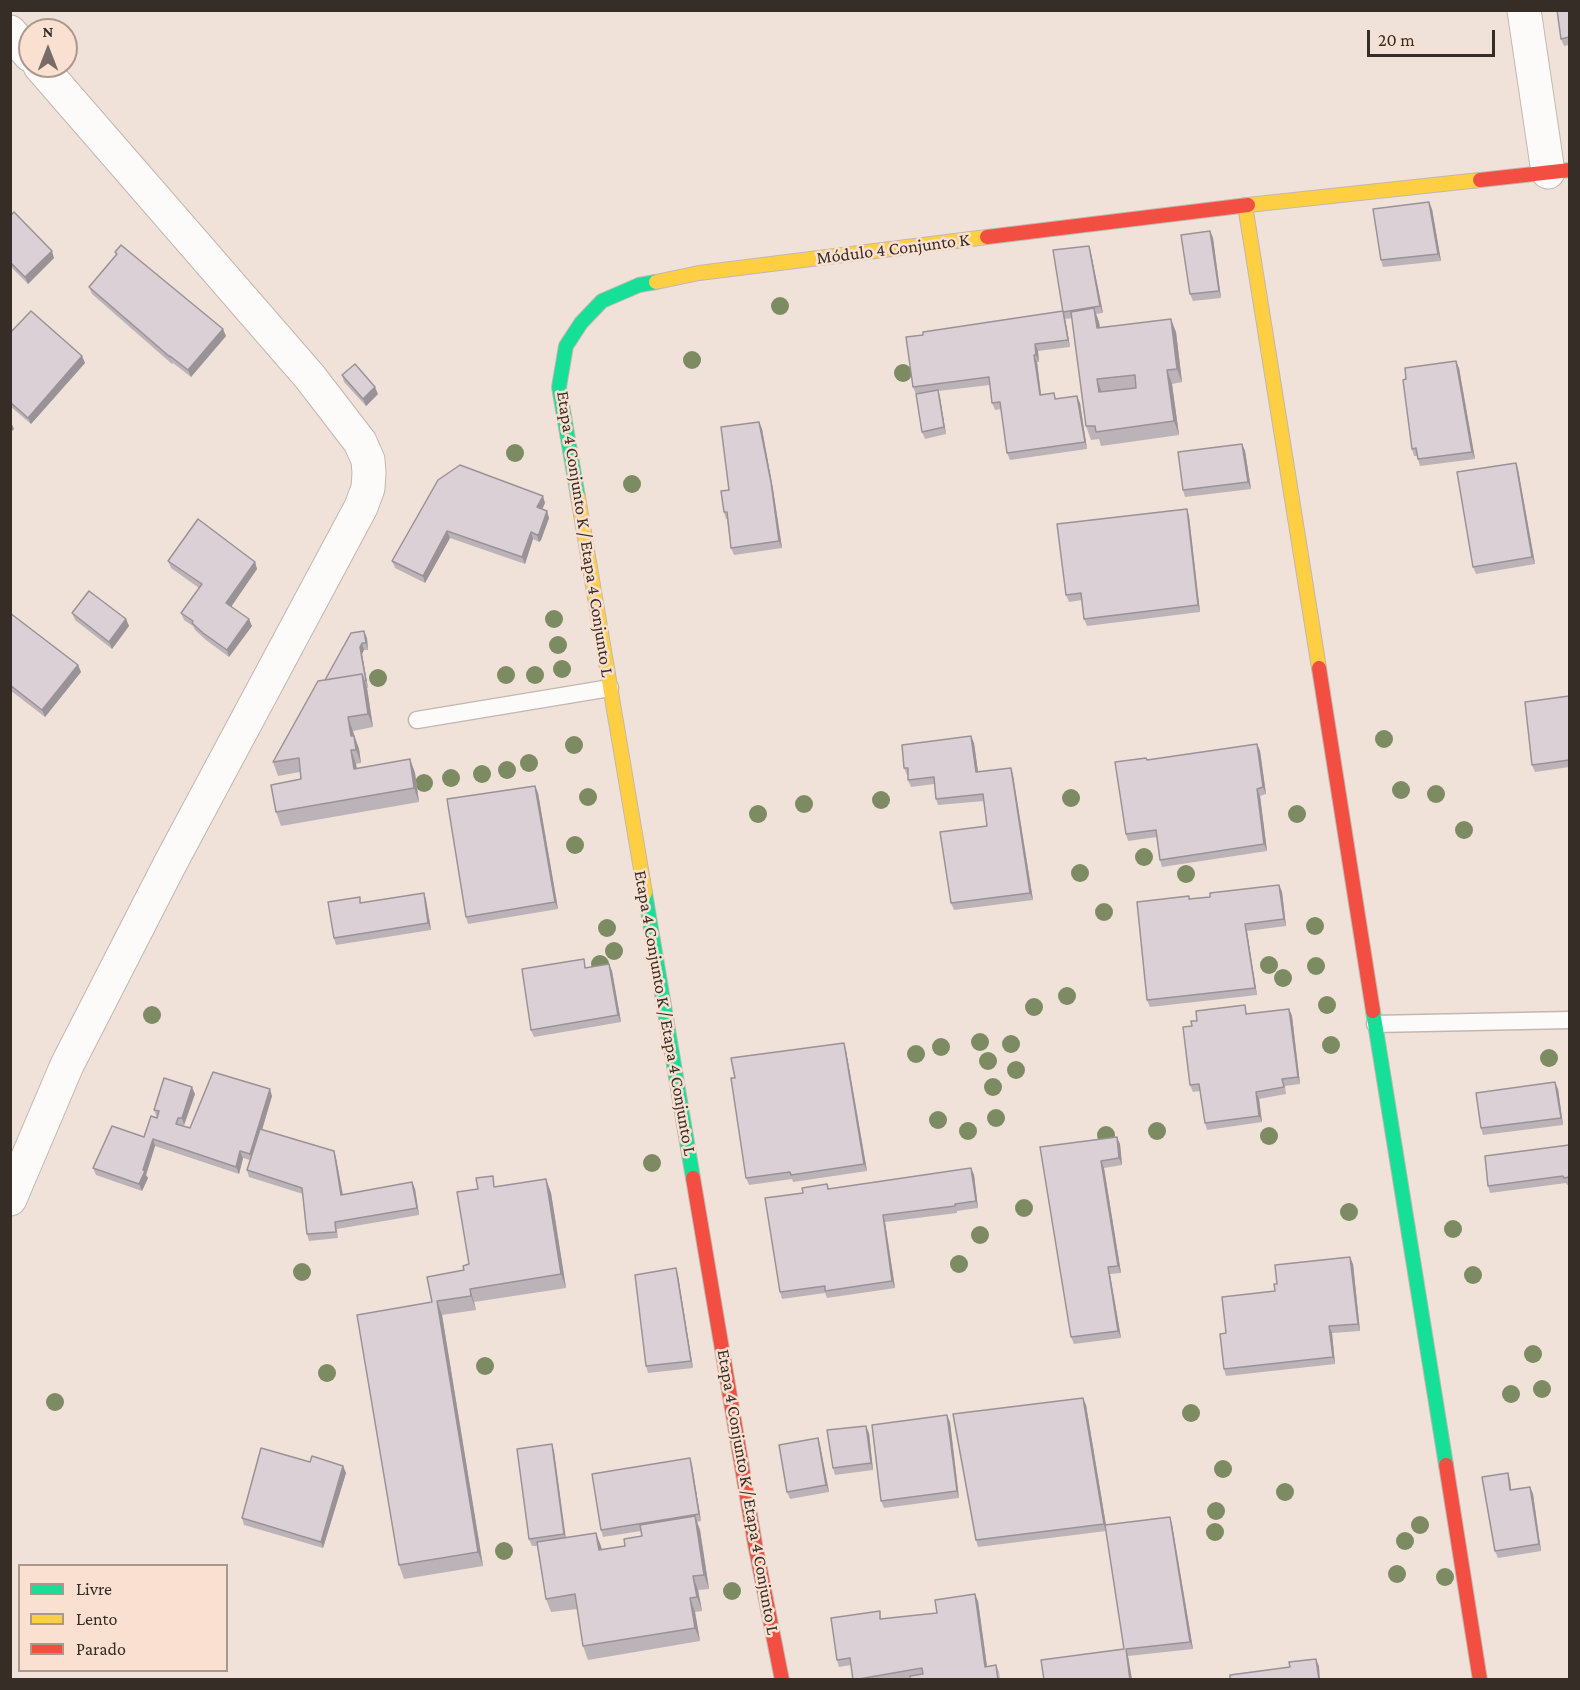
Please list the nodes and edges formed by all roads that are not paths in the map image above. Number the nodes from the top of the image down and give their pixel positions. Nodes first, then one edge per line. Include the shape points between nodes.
1 (1524, 10) edge
2 (50, 78) edge
3 (1559, 171) edge
4 (1245, 205) junction
5 (566, 346) joint
6 (610, 688) junction
7 (417, 720) dead end
8 (1569, 1020) edge
9 (1375, 1024) junction
10 (10, 1199) edge
11 (782, 1680) edge
12 (1480, 1680) edge

1 - 3 street
2 - 10 street via 310,377 360,442 369,473 362,507 67,1065
3 - 4 street, Módulo 4 Conjunto K
4 - 5 street, Módulo 4 Conjunto K via 699,273 639,285 602,301 581,322
4 - 9 street
5 - 6 street, Etapa 4 Conjunto K / Etapa 4 Conjunto L via 559,387
6 - 7 lane
6 - 11 street, Etapa 4 Conjunto K / Etapa 4 Conjunto L via 755,1544
8 - 9 lane
9 - 12 street

